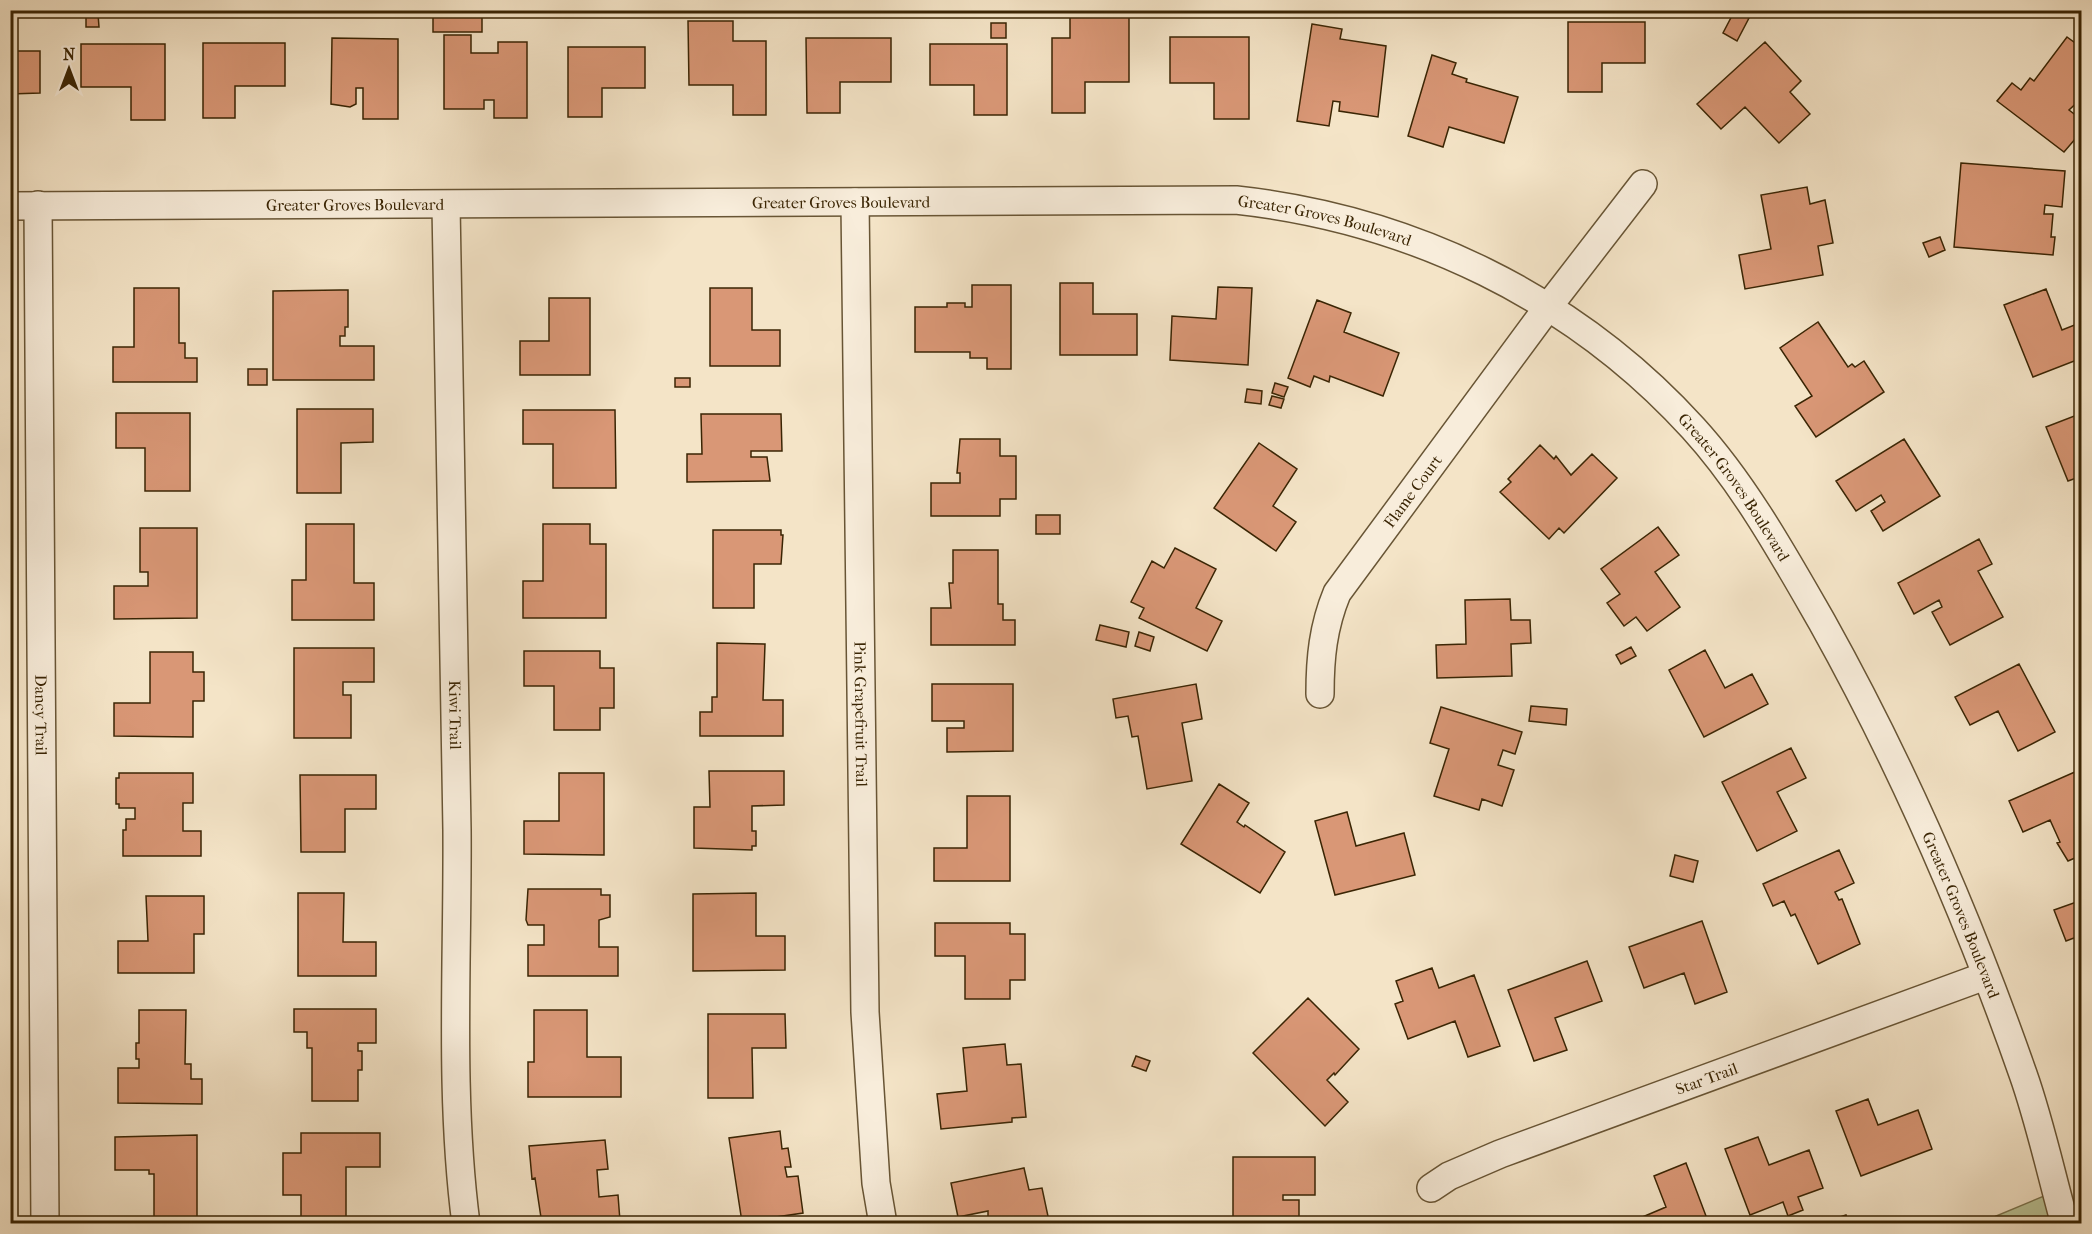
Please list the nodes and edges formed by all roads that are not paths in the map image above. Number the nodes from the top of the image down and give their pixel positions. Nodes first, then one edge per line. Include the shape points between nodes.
1 (1643, 184) dead end
2 (855, 202) junction
3 (446, 205) junction
4 (10, 206) edge
5 (38, 206) junction
6 (1548, 307) junction
7 (1320, 694) dead end
8 (1985, 976) junction
9 (1431, 1188) dead end
10 (45, 1224) edge
11 (466, 1224) edge
12 (883, 1224) edge
13 (2065, 1224) edge

1 - 6 street, Flame Court
2 - 3 street, Greater Groves Boulevard
2 - 6 street, Greater Groves Boulevard via 1206,199 1306,209 1374,226 1438,249 1494,275
2 - 12 street, Pink Grapefruit Trail via 860,838 865,1012 876,1183
3 - 5 street, Greater Groves Boulevard
3 - 11 street, Kiwi Trail via 457,832 455,1061 459,1174
4 - 5 street, Greater Groves Boulevard
5 - 10 street, Dancy Trail
6 - 7 street, Flame Court via 1337,593 1322,645
6 - 8 street, Greater Groves Boulevard via 1603,345 1643,380 1693,428 1736,482 1803,588 1864,698 1928,830
8 - 9 street, Star Trail via 1500,1154
8 - 13 street, Greater Groves Boulevard via 2024,1077

